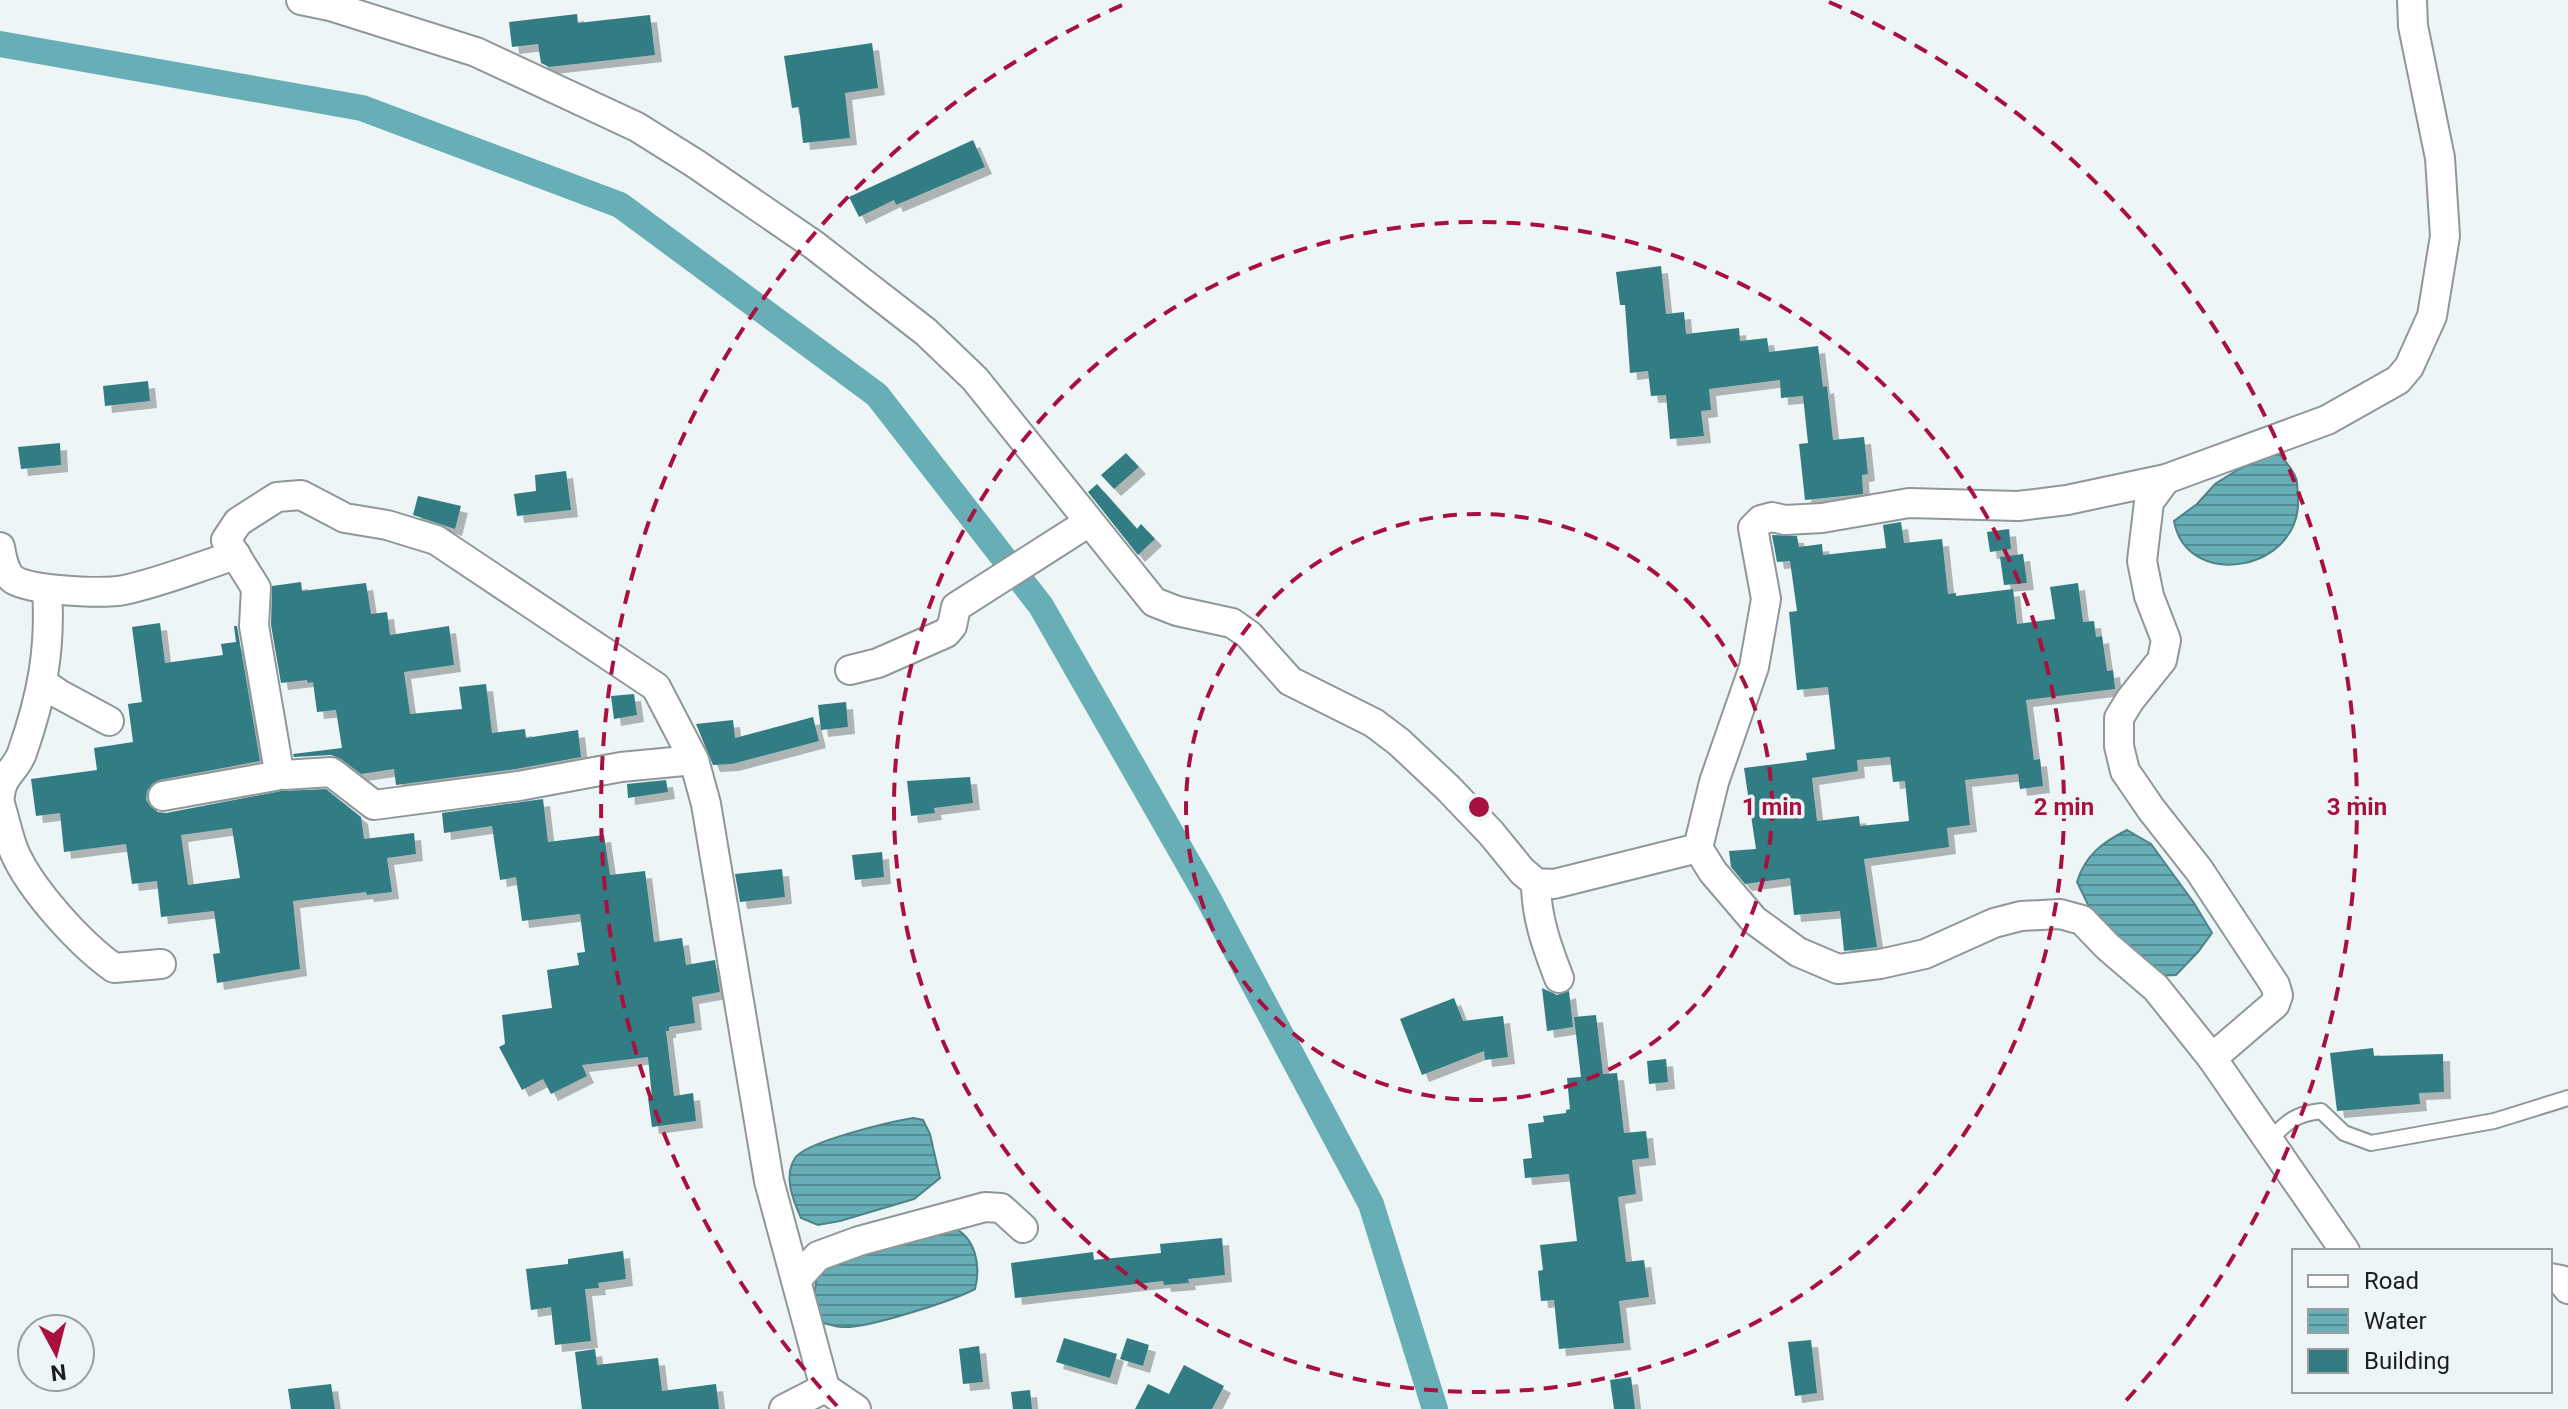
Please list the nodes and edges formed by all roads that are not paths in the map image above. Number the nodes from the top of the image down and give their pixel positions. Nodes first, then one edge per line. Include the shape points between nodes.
1 (301, 0) edge
2 (2412, 0) edge
3 (2166, 479) junction
4 (1085, 525) junction
5 (0, 547) edge
6 (236, 555) junction
7 (47, 589) junction
8 (850, 670) dead end
9 (43, 683) junction
10 (109, 721) dead end
11 (694, 760) junction
12 (279, 771) junction
13 (0, 796) edge
14 (163, 796) dead end
15 (0, 804) edge
16 (1698, 848) junction
17 (1536, 883) junction
18 (161, 964) dead end
19 (1559, 978) dead end
20 (2212, 1058) junction
21 (2568, 1098) edge
22 (2270, 1140) junction
23 (1023, 1228) dead end
24 (2344, 1249) edge
25 (2552, 1278) edge
26 (796, 1280) junction
27 (2568, 1289) edge
28 (825, 1388) junction
29 (784, 1409) edge
30 (856, 1409) edge

1 - 4 street via 476,52 637,127 696,164 814,245 926,332 975,379
2 - 3 street via 2440,158 2445,236 2432,316 2409,367 2398,380 2327,420
3 - 16 street via 2018,506 1909,503 1822,518 1761,520 1753,528 1766,599 1754,667 1714,782
3 - 20 street via 2149,502 2142,561 2166,640 2162,660 2119,718 2119,746 2125,771 2207,882 2278,995 2275,1004
4 - 8 street via 956,607 946,633
4 - 17 street via 1154,602 1232,623 1290,681 1374,723 1399,742
5 - 7 street via 13,580
6 - 7 street via 122,590
6 - 11 street via 226,540 238,522 277,497 301,495 345,518 436,540 656,687
6 - 12 street via 256,588 254,626
7 - 9 street via 50,631
9 - 10 street
9 - 13 street via 18,763 5,776
11 - 12 street via 374,805 331,772
11 - 26 street via 721,887 769,1181
12 - 14 street via 275,776
15 - 18 street via 22,864 51,908 100,958 114,968
16 - 17 street via 1554,884
16 - 20 street via 1754,920 1798,952 1838,969 1925,954 2021,916 2060,914 2082,920 2156,988
17 - 19 street via 1545,940
20 - 22 street
21 - 22 lane via 2494,1121 2371,1143 2344,1133 2321,1111 2301,1113
22 - 24 street
23 - 26 street via 1001,1208 985,1207 818,1256
25 - 27 street
26 - 28 street
28 - 29 street
28 - 30 street

